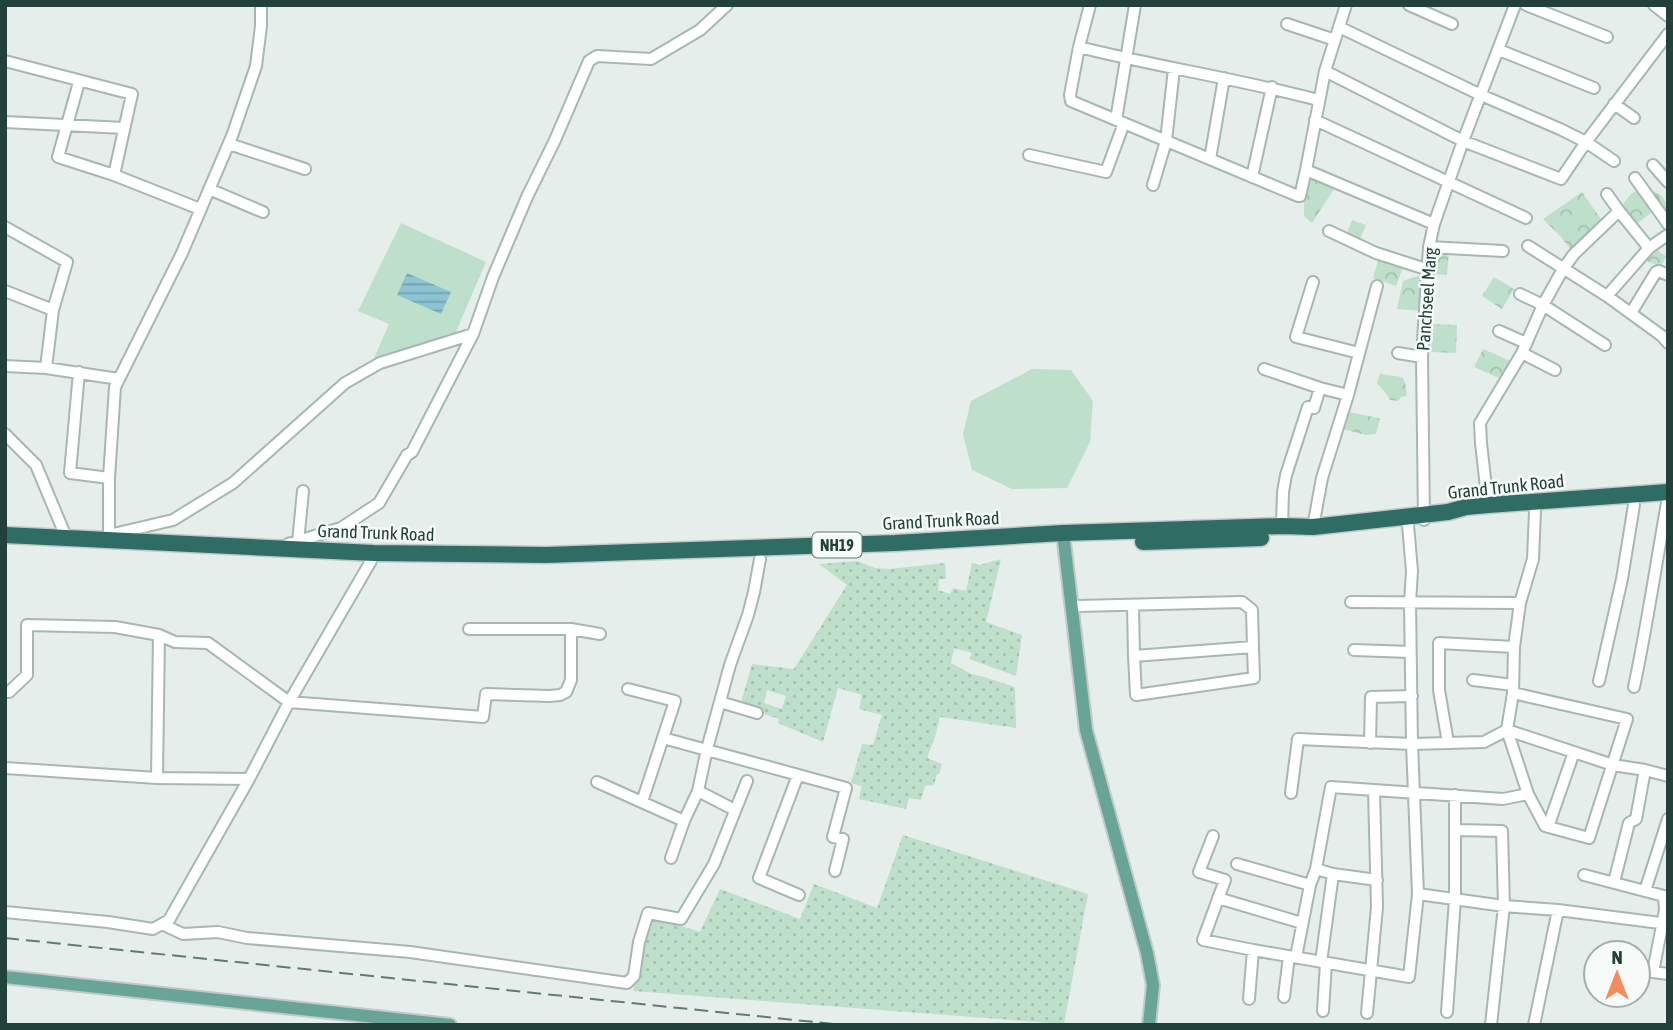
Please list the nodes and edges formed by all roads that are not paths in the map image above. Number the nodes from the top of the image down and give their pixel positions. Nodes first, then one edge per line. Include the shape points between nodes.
1 (261, 5) edge
2 (727, 5) edge
3 (1090, 5) edge
4 (1135, 5) edge
5 (1346, 5) edge
6 (1409, 5) edge
7 (1515, 5) edge
8 (1526, 5) edge
9 (1654, 5) edge
10 (1668, 16) edge
11 (1287, 24) dead end
12 (1452, 24) dead end
13 (1339, 27) junction
14 (1668, 34) edge
15 (1607, 37) dead end
16 (1335, 40) junction
17 (1079, 47) junction
18 (1499, 50) junction
19 (1126, 59) junction
20 (5, 61) edge
21 (1174, 69) junction
22 (1325, 71) junction
23 (1224, 78) junction
24 (79, 82) junction
25 (1272, 88) junction
26 (1594, 88) dead end
27 (1481, 95) junction
28 (1318, 100) junction
29 (1614, 104) junction
30 (1634, 118) dead end
31 (1315, 120) junction
32 (1120, 121) junction
33 (5, 122) edge
34 (67, 125) junction
35 (124, 128) junction
36 (1166, 141) junction
37 (1463, 141) junction
38 (1586, 142) junction
39 (229, 144) junction
40 (1029, 155) dead end
41 (1210, 159) junction
42 (1614, 161) dead end
43 (1653, 165) dead end
44 (305, 169) dead end
45 (1306, 170) junction
46 (114, 175) junction
47 (1252, 177) junction
48 (1635, 178) dead end
49 (1449, 182) junction
50 (1668, 182) edge
51 (1153, 186) dead end
52 (208, 189) junction
53 (1607, 194) dead end
54 (200, 209) junction
55 (1619, 211) junction
56 (263, 212) dead end
57 (1526, 218) dead end
58 (1434, 224) junction
59 (1668, 224) edge
60 (5, 227) edge
61 (1329, 231) dead end
62 (1667, 235) edge
63 (1528, 246) dead end
64 (1429, 247) junction
65 (1649, 248) junction
66 (1503, 251) dead end
67 (1563, 269) junction
68 (1429, 270) junction
69 (1668, 275) edge
70 (1313, 282) dead end
71 (1377, 286) dead end
72 (5, 291) edge
73 (1520, 294) dead end
74 (1607, 296) junction
75 (1543, 305) junction
76 (53, 310) junction
77 (1631, 313) junction
78 (1499, 331) dead end
79 (473, 334) junction
80 (1666, 335) edge
81 (1605, 345) dead end
82 (1524, 348) junction
83 (1359, 353) junction
84 (1398, 353) dead end
85 (1422, 357) junction
86 (5, 366) edge
87 (46, 368) junction
88 (1264, 369) dead end
89 (1555, 370) dead end
90 (79, 372) junction
91 (118, 379) junction
92 (1320, 388) junction
93 (1348, 395) junction
94 (5, 435) edge
95 (109, 478) junction
96 (303, 491) dead end
97 (1668, 492) edge
98 (1667, 503) edge
99 (1488, 505) junction
100 (1634, 505) junction
101 (1535, 512) junction
102 (1424, 518) junction
103 (1408, 525) junction
104 (1282, 526) junction
105 (1313, 527) junction
106 (5, 535) edge
107 (66, 537) junction
108 (106, 537) junction
109 (1064, 539) junction
110 (298, 542) junction
111 (5, 544) edge
112 (272, 548) junction
113 (760, 559) junction
114 (371, 561) junction
115 (1351, 602) dead end
116 (1410, 603) junction
117 (1520, 603) junction
118 (1133, 605) junction
119 (1072, 606) junction
120 (469, 629) dead end
121 (571, 629) junction
122 (600, 634) dead end
123 (159, 635) junction
124 (1253, 646) junction
125 (1514, 647) junction
126 (1354, 650) dead end
127 (1410, 652) junction
128 (1134, 656) junction
129 (1473, 680) dead end
130 (1599, 681) dead end
131 (1634, 687) dead end
132 (628, 689) dead end
133 (1513, 689) junction
134 (5, 692) edge
135 (1412, 696) junction
136 (289, 702) junction
137 (720, 702) junction
138 (757, 713) dead end
139 (1507, 730) junction
140 (663, 738) junction
141 (1370, 743) junction
142 (1448, 743) junction
143 (1412, 744) junction
144 (707, 749) junction
145 (1574, 752) junction
146 (1613, 765) junction
147 (5, 768) edge
148 (1646, 770) junction
149 (799, 775) junction
150 (1668, 776) edge
151 (157, 778) junction
152 (249, 779) junction
153 (747, 781) dead end
154 (597, 782) dead end
155 (698, 791) junction
156 (1374, 791) junction
157 (1413, 792) junction
158 (1291, 793) dead end
159 (1528, 794) junction
160 (1455, 795) junction
161 (642, 802) junction
162 (735, 810) junction
163 (1668, 819) edge
164 (684, 821) junction
165 (1548, 827) junction
166 (1455, 830) junction
167 (1213, 836) dead end
168 (671, 858) dead end
169 (1237, 864) dead end
170 (1316, 869) junction
171 (835, 871) dead end
172 (1333, 874) junction
173 (1584, 875) dead end
174 (1377, 880) junction
175 (1614, 882) junction
176 (1310, 886) junction
177 (1645, 891) junction
178 (1418, 894) junction
179 (799, 895) dead end
180 (1218, 898) junction
181 (1455, 899) junction
182 (1504, 906) junction
183 (1558, 910) junction
184 (5, 912) edge
185 (1303, 923) junction
186 (1665, 923) edge
187 (162, 924) junction
188 (1253, 950) junction
189 (1292, 957) junction
190 (1323, 962) junction
191 (1371, 972) junction
192 (1668, 974) edge
193 (5, 978) edge
194 (1284, 997) dead end
195 (1249, 999) dead end
196 (1323, 1011) dead end
197 (1447, 1012) dead end
198 (1367, 1013) dead end
199 (1149, 1023) edge
200 (450, 1025) edge
201 (1492, 1025) edge
202 (1534, 1025) edge

1 - 39 street via 256,66
2 - 79 street via 700,30 651,60 597,56 589,61 493,277
3 - 17 street
4 - 19 street
5 - 13 street
6 - 12 street
7 - 18 street, Panchseel Marg
8 - 15 street
9 - 10 street
11 - 16 street
13 - 16 street
13 - 27 street
14 - 29 street
16 - 22 street
17 - 19 street
17 - 32 street via 1071,101
18 - 26 street
18 - 27 street, Panchseel Marg
19 - 21 street
19 - 32 street
20 - 24 street
21 - 23 street
21 - 36 street
22 - 28 street
22 - 37 street
23 - 25 street
23 - 41 street
24 - 34 street
24 - 35 street via 132,94
25 - 28 street
25 - 47 street
27 - 37 street, Panchseel Marg
27 - 38 street
28 - 31 street
29 - 30 street
29 - 38 street
31 - 45 street
31 - 49 street
32 - 36 street
32 - 40 street via 1106,172
33 - 34 street
34 - 35 street
34 - 46 street via 58,156
35 - 46 street
36 - 41 street
36 - 51 street
37 - 38 street via 1561,179
37 - 49 street, Panchseel Marg
38 - 42 street
39 - 44 street
39 - 52 street
41 - 47 street
43 - 50 street
45 - 47 street via 1300,196
45 - 58 street
46 - 54 street
48 - 59 street
49 - 57 street
49 - 58 street, Panchseel Marg
52 - 54 street
52 - 56 street
53 - 55 street
54 - 91 street
55 - 65 street
55 - 67 street
58 - 64 street, Panchseel Marg
60 - 76 street via 67,262
61 - 68 street
62 - 65 street
63 - 67 street
64 - 66 street
64 - 68 street, Panchseel Marg
65 - 74 street
67 - 74 street
67 - 75 street
68 - 85 street, Panchseel Marg
69 - 77 street via 1656,272
70 - 83 street via 1296,337
71 - 83 street
72 - 76 street
73 - 75 street
74 - 77 street
75 - 81 street
75 - 82 street
76 - 87 street
77 - 80 street
78 - 82 street
79 - 108 street via 380,363 345,383 233,483 173,520
79 - 110 street via 412,452 379,503 341,528
82 - 89 street
82 - 99 street via 1480,423
83 - 93 street
84 - 85 street
85 - 102 street, Panchseel Marg
86 - 87 street
87 - 90 street
88 - 92 street
90 - 91 street
90 - 95 street via 70,473
91 - 95 street
92 - 93 street
92 - 104 street via 1314,408 1308,407 1286,475
93 - 105 street via 1322,478
94 - 107 street via 36,465
95 - 108 street
96 - 110 street
97 - 99 highway, Grand Trunk Road / NH19
98 - 100 highway, Grand Trunk Road / NH19
98 - 131 street
99 - 102 highway, Grand Trunk Road / NH19
100 - 101 highway, Grand Trunk Road / NH19
100 - 130 street
101 - 102 highway, Grand Trunk Road / NH19
101 - 117 street via 1534,559
102 - 103 highway, Grand Trunk Road / NH19
102 - 105 highway, Grand Trunk Road / NH19
103 - 109 highway, Grand Trunk Road / NH19 via 1193,541
103 - 116 street
104 - 105 highway, Grand Trunk Road / NH19
104 - 109 highway, Grand Trunk Road / NH19
106 - 107 highway, Grand Trunk Road / NH19
107 - 108 highway, Grand Trunk Road / NH19
108 - 112 highway, Grand Trunk Road / NH19
109 - 112 highway, Grand Trunk Road / NH19 via 579,555
109 - 113 highway, Grand Trunk Road / NH19
109 - 119 main road
110 - 112 street
111 - 114 highway, Grand Trunk Road / NH19
113 - 114 highway, Grand Trunk Road / NH19 via 521,565
113 - 137 street via 748,615
114 - 136 street
115 - 116 street
116 - 117 street
116 - 127 street
117 - 125 street
118 - 119 street
118 - 124 street via 1242,602 1252,610
118 - 128 street
119 - 199 main road via 1086,730 1153,985
120 - 121 street
121 - 122 street
121 - 136 street via 571,680 566,692 549,696 486,694 482,717
123 - 134 street via 115,627 27,625 27,675
123 - 136 street via 174,642 208,643
123 - 151 street
124 - 128 street
124 - 128 street via 1254,678 1136,695
125 - 133 street
125 - 142 street via 1439,643 1439,690
126 - 127 street
127 - 135 street
129 - 133 street
132 - 140 street via 676,701
133 - 139 street
133 - 146 street via 1627,719
135 - 141 street via 1371,697
135 - 143 street
136 - 152 street
137 - 138 street
137 - 144 street
139 - 142 street via 1484,742
139 - 145 street
139 - 159 street
140 - 144 street
140 - 161 street
141 - 143 street
141 - 158 street via 1298,738
142 - 143 street
143 - 157 street
144 - 149 street
144 - 155 street
145 - 146 street
145 - 165 street
146 - 148 street
146 - 165 street via 1589,838
147 - 151 street
148 - 150 street
148 - 175 street via 1636,819 1629,823
149 - 171 street via 846,788 833,837 843,839
149 - 179 street via 759,878
151 - 152 street
152 - 187 street via 193,881
153 - 162 street
154 - 161 street
155 - 162 street
155 - 164 street
156 - 157 street
156 - 170 street via 1331,787
156 - 174 street
157 - 160 street
157 - 178 street
159 - 160 street via 1503,799
159 - 165 street
160 - 166 street
161 - 164 street
162 - 187 street via 714,864 681,919 649,913 634,976 627,983 410,952 218,932 183,934
163 - 177 street
164 - 168 street
166 - 181 street
166 - 182 street via 1502,831
167 - 180 street via 1199,872 1225,880
169 - 176 street
170 - 172 street
170 - 176 street
172 - 174 street
172 - 190 street
173 - 175 street
174 - 191 street
175 - 177 street
176 - 185 street
177 - 186 street via 1664,896
178 - 181 street
178 - 191 street via 1409,977
180 - 185 street
180 - 188 street via 1203,940
181 - 182 street
181 - 197 street
182 - 183 street
182 - 201 street
183 - 186 street
183 - 202 street
184 - 187 street via 152,929
185 - 189 street
186 - 192 street via 1653,972
188 - 189 street
188 - 195 street
189 - 190 street
189 - 194 street
190 - 191 street
190 - 196 street
191 - 198 street
193 - 200 main road

